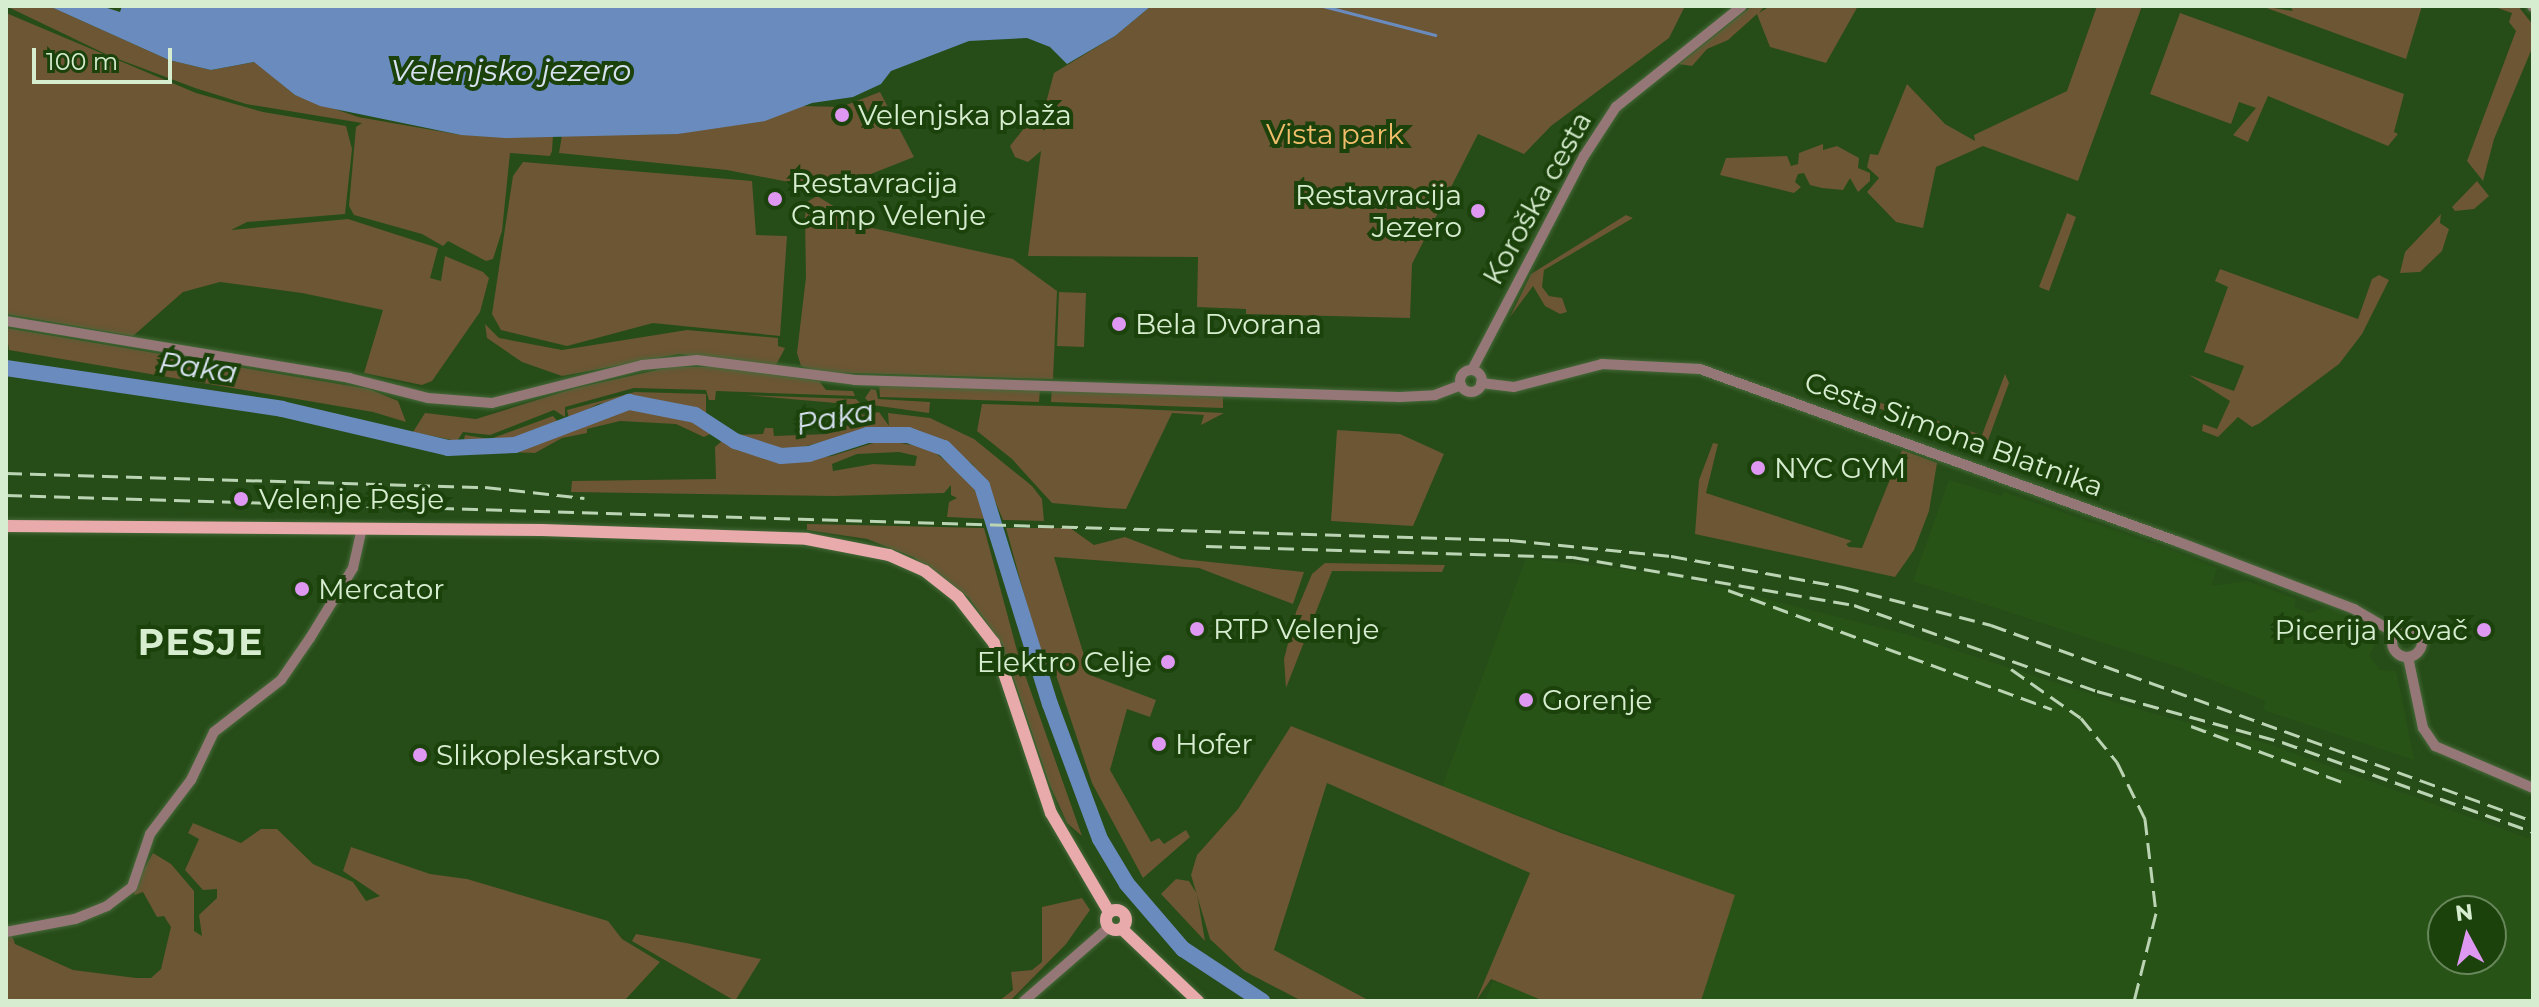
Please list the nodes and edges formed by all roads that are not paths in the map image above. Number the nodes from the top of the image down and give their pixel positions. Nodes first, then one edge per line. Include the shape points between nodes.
1 (1742, 6) edge
2 (6, 321) edge
3 (1472, 370) junction
4 (1481, 383) junction
5 (1461, 385) junction
6 (6, 526) edge
7 (362, 528) junction
8 (2395, 633) junction
9 (2408, 657) junction
10 (2533, 788) edge
11 (1109, 912) junction
12 (1115, 928) junction
13 (6, 932) edge
14 (1024, 1001) edge
15 (1198, 1001) edge

1 - 3 street, Koroška cesta via 1616,107 1584,156
2 - 5 street via 349,378 428,398 492,403 642,365 697,360 855,380 1400,397 1435,395
3 - 4 street
3 - 5 street, Koroška cesta via 1462,375
4 - 5 street, Cesta Simona Blatnika via 1472,391
4 - 8 street, Cesta Simona Blatnika via 1514,387 1602,364 1700,369 2176,541 2354,609
6 - 7 main road
7 - 11 main road via 807,539 856,544 925,571 958,597 994,643 1051,813
7 - 13 street via 353,568 310,638 281,680 219,725 191,780 150,834 132,887 107,906 75,919
8 - 9 street via 2394,649
8 - 9 street via 2406,627 2422,637 2421,649
9 - 10 street via 2423,728 2435,746
11 - 12 main road
11 - 12 main road via 1125,914
12 - 14 street
12 - 15 main road

